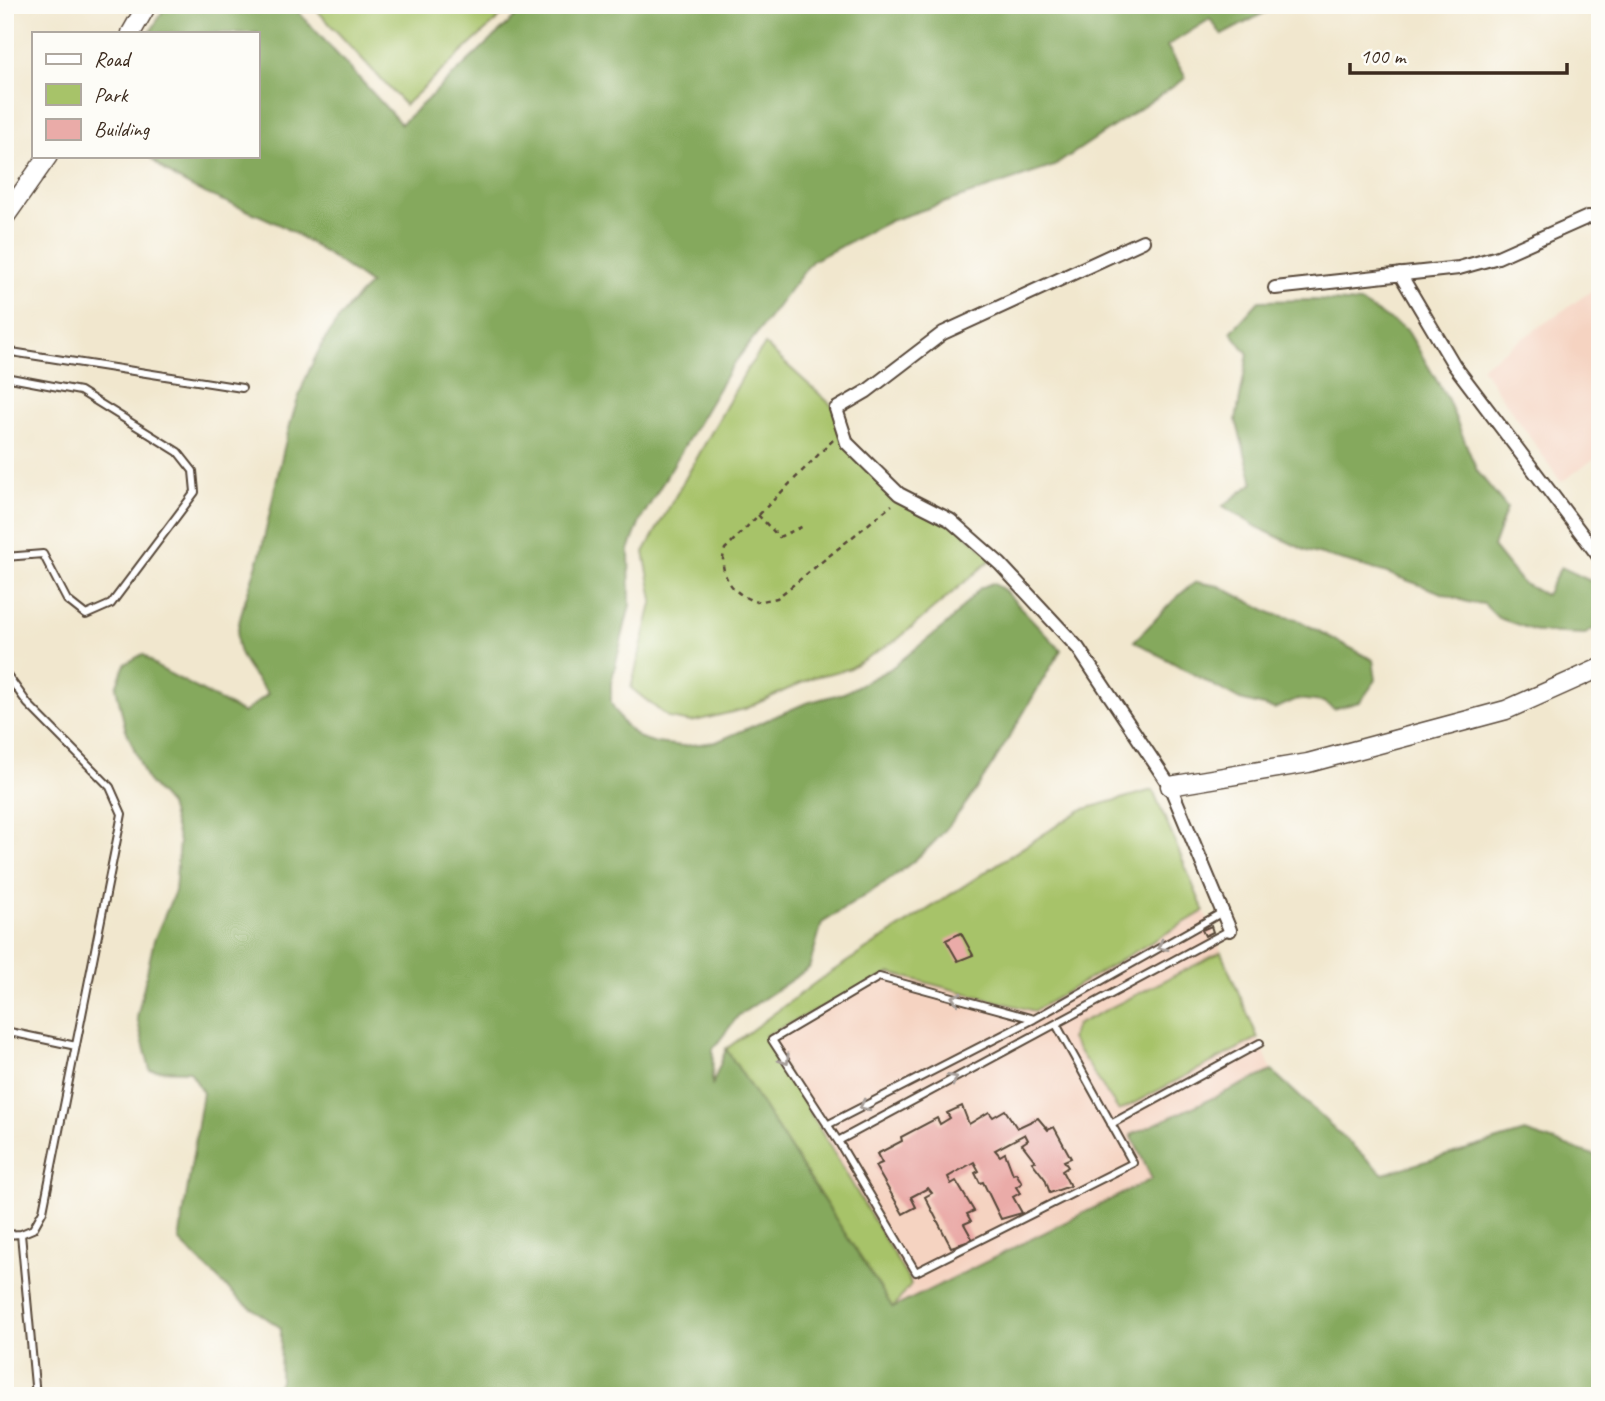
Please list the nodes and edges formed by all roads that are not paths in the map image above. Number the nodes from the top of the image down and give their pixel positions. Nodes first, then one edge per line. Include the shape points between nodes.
1 (147, 5) edge
2 (132, 32) edge
3 (47, 158) edge
4 (5, 217) edge
5 (1600, 218) edge
6 (1143, 241) dead end
7 (1399, 274) junction
8 (1275, 288) dead end
9 (5, 351) edge
10 (5, 377) edge
11 (242, 388) dead end
12 (5, 557) edge
13 (1600, 558) edge
14 (1600, 668) edge
15 (5, 672) edge
16 (1170, 786) junction
17 (1222, 913) junction
18 (1230, 930) joint
19 (1034, 1019) junction
20 (1056, 1024) junction
21 (5, 1031) edge
22 (1260, 1043) dead end
23 (76, 1046) junction
24 (1111, 1124) junction
25 (827, 1125) junction
26 (838, 1141) junction
27 (21, 1234) junction
28 (5, 1235) edge
29 (36, 1396) edge

1 - 2 street
3 - 4 street
5 - 7 street via 1588,217 1498,257 1459,268
6 - 16 street via 943,333 867,391 836,408 847,443 903,496 950,520 1000,564 1079,648
7 - 8 street
7 - 13 street via 1454,365
9 - 11 lane
10 - 12 lane via 80,391 178,452 193,471 195,492 111,604 86,614 67,600 43,554
14 - 16 street via 1506,710 1308,763
15 - 23 lane via 28,704 110,787 122,814
16 - 17 street
17 - 18 street
17 -> 19 lane
18 - 20 lane
19 -> 25 lane
19 -> 25 lane via 879,977 772,1040
20 - 24 lane
26 -> 20 lane
21 - 23 lane
22 - 24 lane
23 - 27 lane via 43,1211 33,1229
24 - 26 lane via 1133,1163 916,1272
25 - 26 lane
27 - 28 lane
27 - 29 lane

